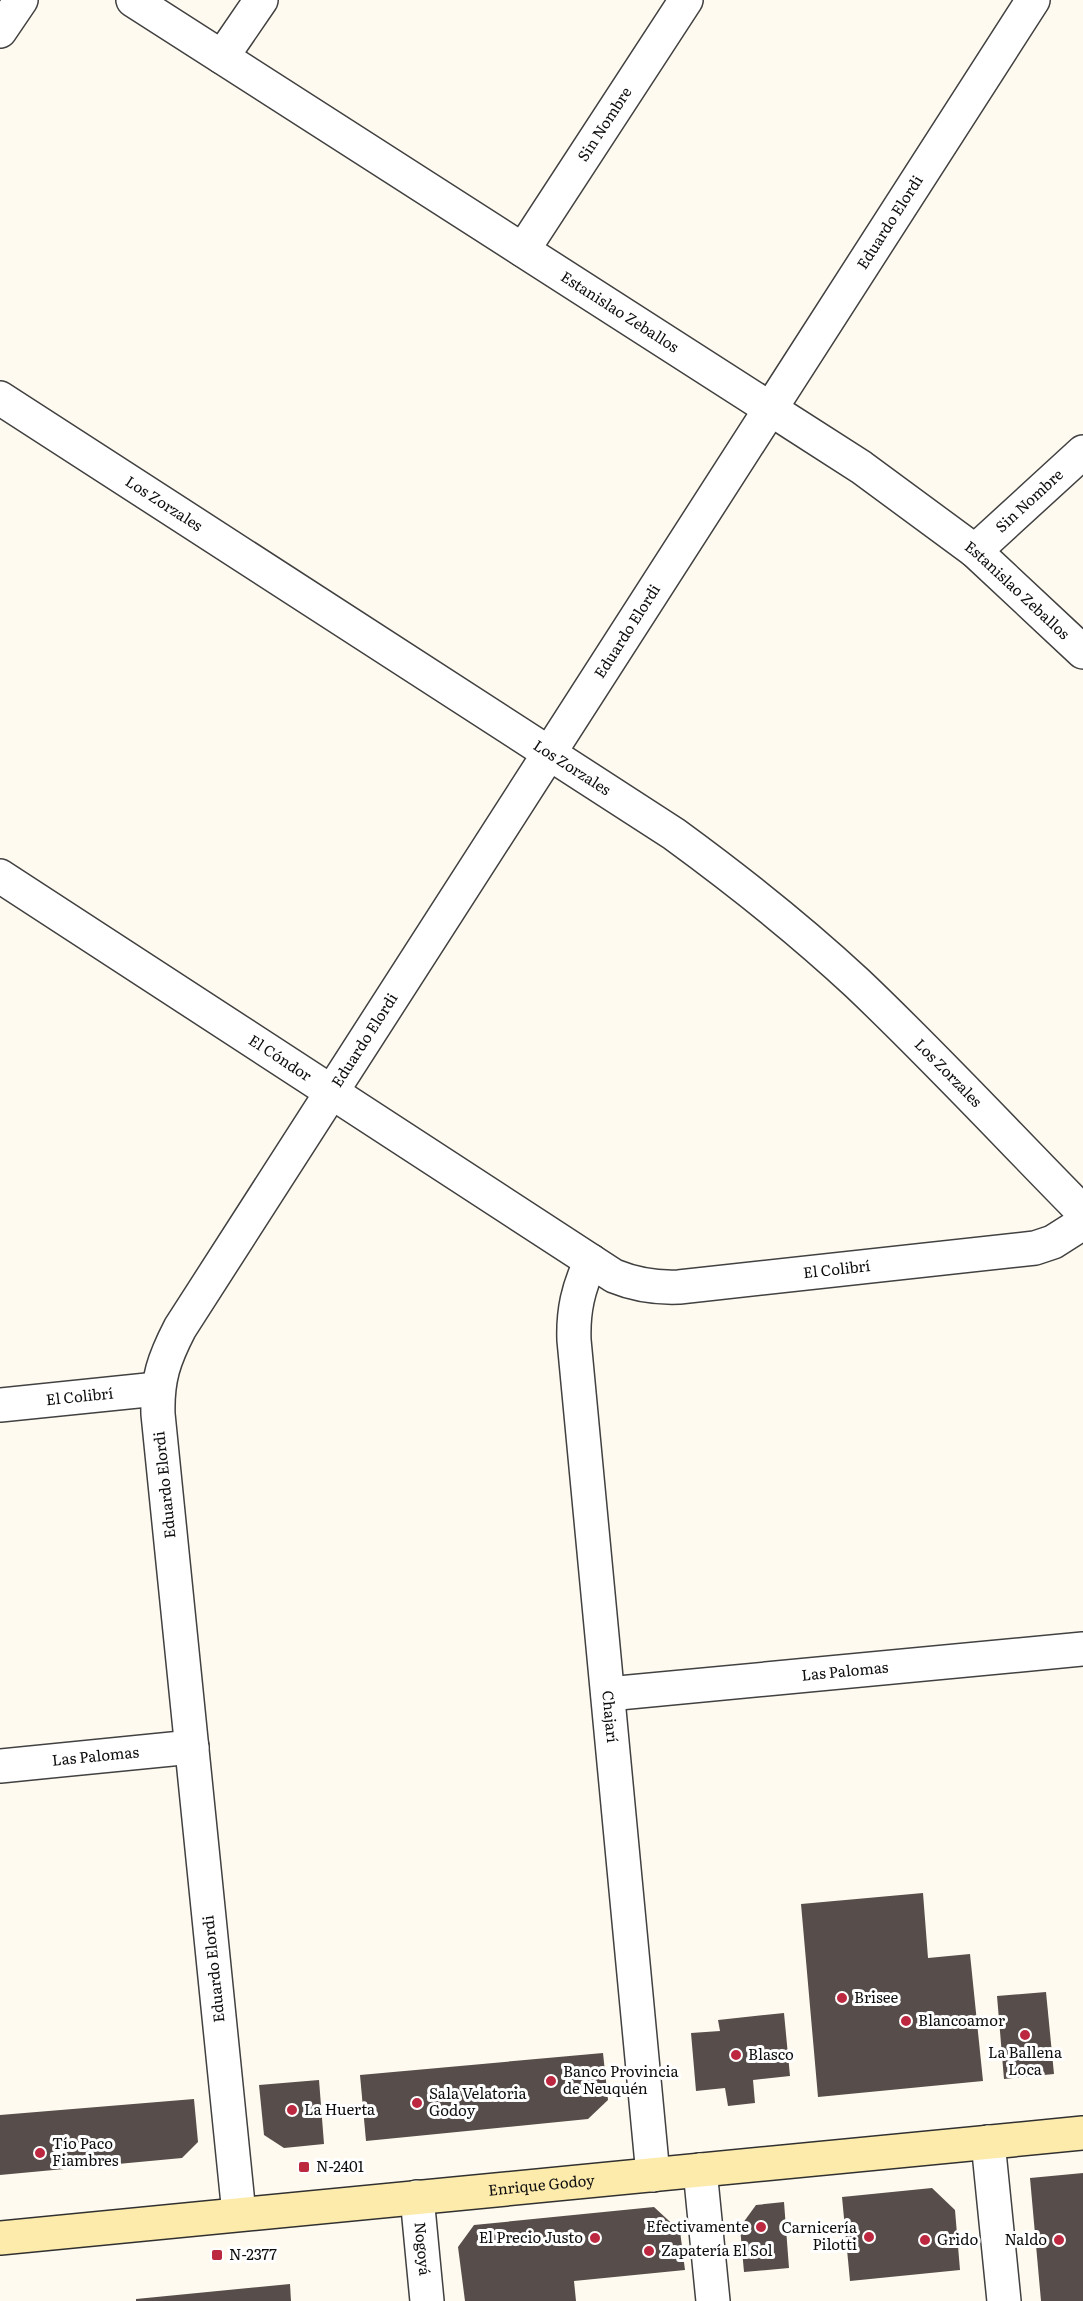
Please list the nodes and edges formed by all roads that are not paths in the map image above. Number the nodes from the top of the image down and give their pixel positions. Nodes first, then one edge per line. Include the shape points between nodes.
1 (21, 0) edge
2 (133, 0) edge
3 (261, 0) edge
4 (686, 0) edge
5 (1033, 0) edge
6 (0, 32) edge
7 (222, 57) junction
8 (523, 250) junction
9 (0, 398) edge
10 (770, 409) junction
11 (1083, 452) edge
12 (975, 551) junction
13 (1083, 652) edge
14 (549, 753) junction
15 (0, 876) edge
16 (332, 1092) junction
17 (1083, 1212) edge
18 (1083, 1223) edge
19 (591, 1261) junction
20 (157, 1389) junction
21 (0, 1405) edge
22 (1083, 1649) edge
23 (608, 1694) junction
24 (192, 1747) junction
25 (0, 1766) edge
26 (1083, 2133) edge
27 (988, 2142) junction
28 (700, 2170) junction
29 (653, 2175) junction
30 (417, 2197) junction
31 (239, 2214) junction
32 (0, 2238) edge
33 (427, 2301) edge
34 (713, 2301) edge
35 (1004, 2301) edge

1 - 6 street
2 - 7 street, Estanislao Zeballos
3 - 7 street
4 - 8 street, Sin Nombre
5 - 10 street, Eduardo Elordi
7 - 8 street, Estanislao Zeballos
8 - 10 street, Estanislao Zeballos
9 - 14 street, Los Zorzales
10 - 12 street, Estanislao Zeballos via 861,467
10 - 14 street, Eduardo Elordi
11 - 12 street, Sin Nombre
12 - 13 street, Estanislao Zeballos
14 - 16 street, Eduardo Elordi
14 - 17 street, Los Zorzales via 674,834 796,929 917,1042
15 - 16 street, El Cóndor
16 - 19 street, El Cóndor
16 - 20 street, Eduardo Elordi via 180,1328
18 - 19 street, El Colibrí via 1035,1248 679,1287 636,1285
19 - 23 street, Chajarí via 577,1293 574,1341
20 - 21 street, El Colibrí
20 - 24 street, Eduardo Elordi
22 - 23 street, Las Palomas
23 - 29 street, Chajarí
24 - 25 street, Las Palomas
24 - 31 street, Eduardo Elordi
26 - 27 main road, Enrique Godoy
27 - 28 main road, Enrique Godoy
27 - 35 street
28 - 29 main road, Enrique Godoy
28 - 34 street
29 - 30 main road, Enrique Godoy
30 - 31 main road, Enrique Godoy
30 - 33 street, Nogoyá
31 - 32 main road, Enrique Godoy

